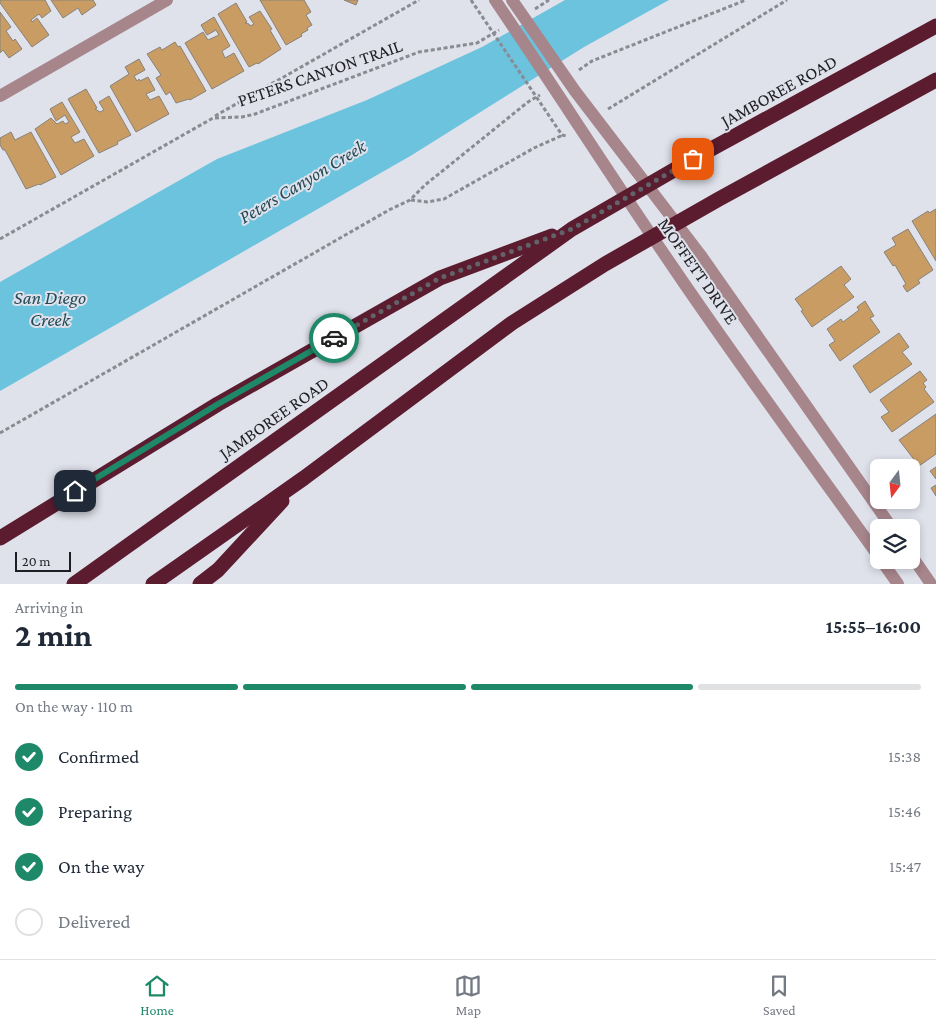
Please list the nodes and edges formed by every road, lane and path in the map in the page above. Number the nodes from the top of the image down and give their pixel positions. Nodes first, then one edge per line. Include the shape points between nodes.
1 (167, 0) edge
2 (419, 0) edge
3 (471, 0) edge
4 (512, 0) edge
5 (549, 0) edge
6 (787, 0) edge
7 (497, 2) edge
8 (532, 10) dead end
9 (936, 26) edge
10 (501, 29) dead end
11 (936, 80) edge
12 (0, 96) edge
13 (606, 110) dead end
14 (213, 118) junction
15 (572, 229) junction
16 (0, 239) edge
17 (0, 433) edge
18 (304, 478) junction
19 (886, 519) edge
20 (0, 538) edge
21 (870, 544) edge
22 (920, 568) edge
23 (887, 569) edge
24 (74, 584) edge
25 (153, 584) edge
26 (200, 584) edge
27 (898, 584) edge
28 (931, 584) edge

1 - 12 street
2 - 14 path
3 - 17 path via 562,135 444,199 410,200 389,210
4 - 19 street, MOFFETT DRIVE via 575,91 702,257
5 - 8 path
6 - 13 path
7 - 21 street, MOFFETT DRIVE via 676,272
9 - 15 highway, JAMBOREE ROAD
10 - 14 path, PETERS CANYON TRAIL via 477,43 419,52 255,114
11 - 18 highway via 605,264 512,323
14 - 16 path, PETERS CANYON TRAIL
15 - 20 highway via 440,278 218,404
15 - 24 highway, JAMBOREE ROAD
18 - 25 highway
18 - 26 highway via 218,570
22 - 28 street
23 - 27 street

